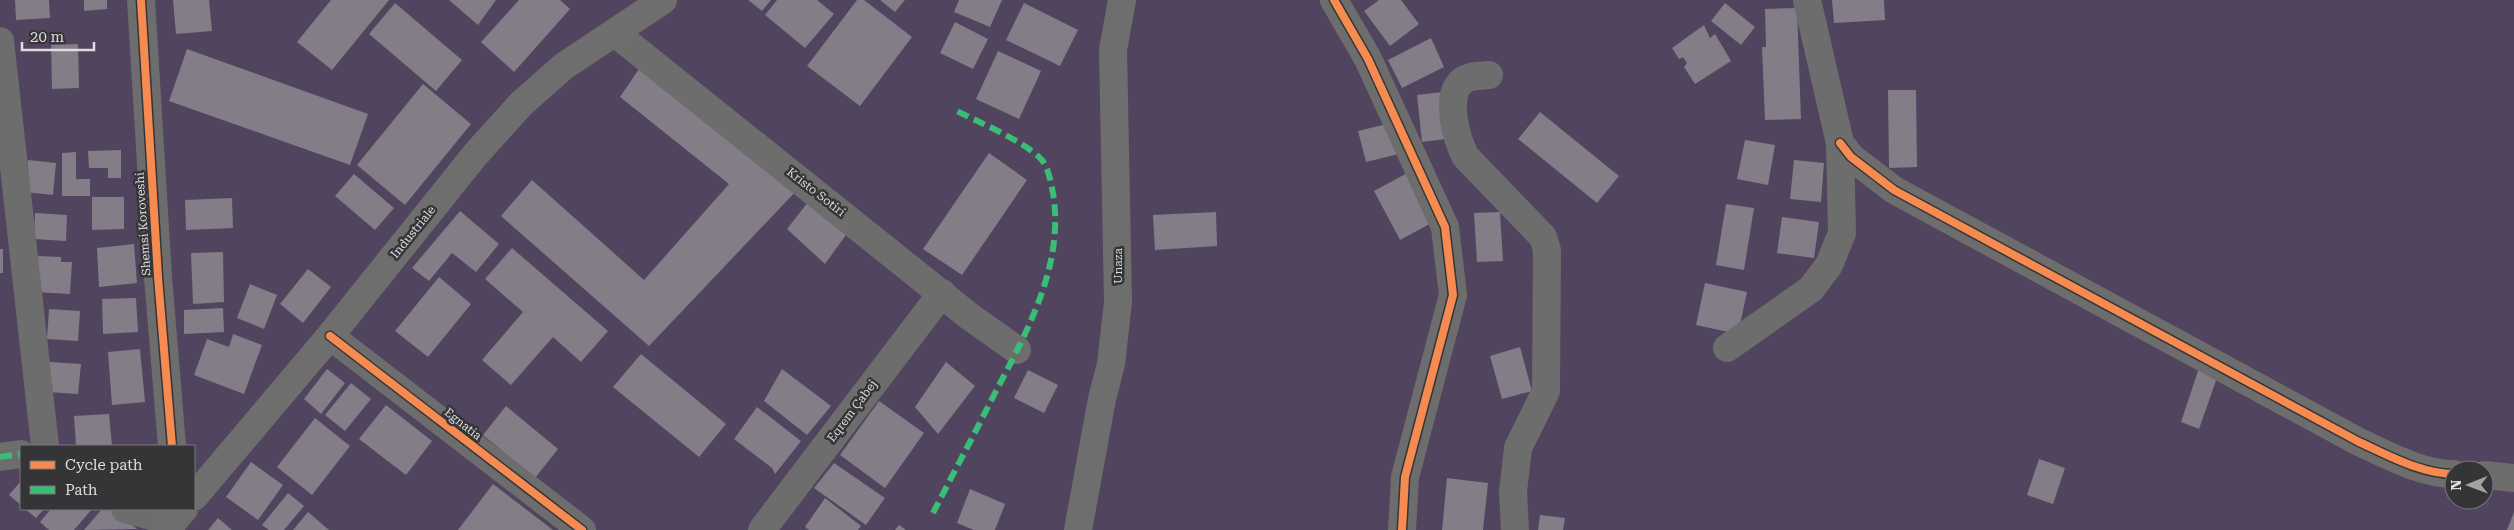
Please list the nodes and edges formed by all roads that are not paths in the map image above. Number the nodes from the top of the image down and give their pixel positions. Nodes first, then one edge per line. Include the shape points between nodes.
1 (141, 0) edge
2 (664, 0) edge
3 (1122, 0) edge
4 (1334, 0) edge
5 (1808, 0) edge
6 (615, 33) junction
7 (0, 41) edge
8 (1489, 75) dead end
9 (1840, 143) junction
10 (942, 293) junction
11 (330, 336) junction
12 (1727, 348) dead end
13 (1017, 350) dead end
14 (45, 445) edge
15 (172, 445) edge
16 (20, 454) edge
17 (0, 457) edge
18 (2444, 474) edge
19 (2494, 476) edge
20 (2514, 478) edge
21 (195, 496) edge
22 (131, 510) edge
23 (174, 517) edge
24 (582, 530) edge
25 (762, 530) edge
26 (1078, 530) edge
27 (1402, 530) edge
28 (1514, 530) edge

1 - 15 street, Shemsi Koroveshi
2 - 6 main road, Industriale
3 - 26 main road, Unaza via 1113,50 1118,302 1111,364
4 - 27 street via 1368,59 1446,227 1453,295 1405,477
5 - 9 street
6 - 10 street, Kristo Sotiri
6 - 11 main road, Industriale via 564,66 521,104 474,155
7 - 14 street
8 - 28 street via 1470,77 1461,82 1455,96 1454,119 1458,141 1465,156 1543,237 1547,250 1546,391 1518,448 1513,492
9 - 12 street via 1842,232 1829,265 1811,289
9 - 18 street via 1851,157 1894,190 2341,432 2401,461
10 - 13 street, Kristo Sotiri
10 - 25 street, Eqrem Çabej
11 - 21 main road, Industriale
11 - 24 street, Egnatia
16 - 17 street
19 - 20 street
22 - 23 street

